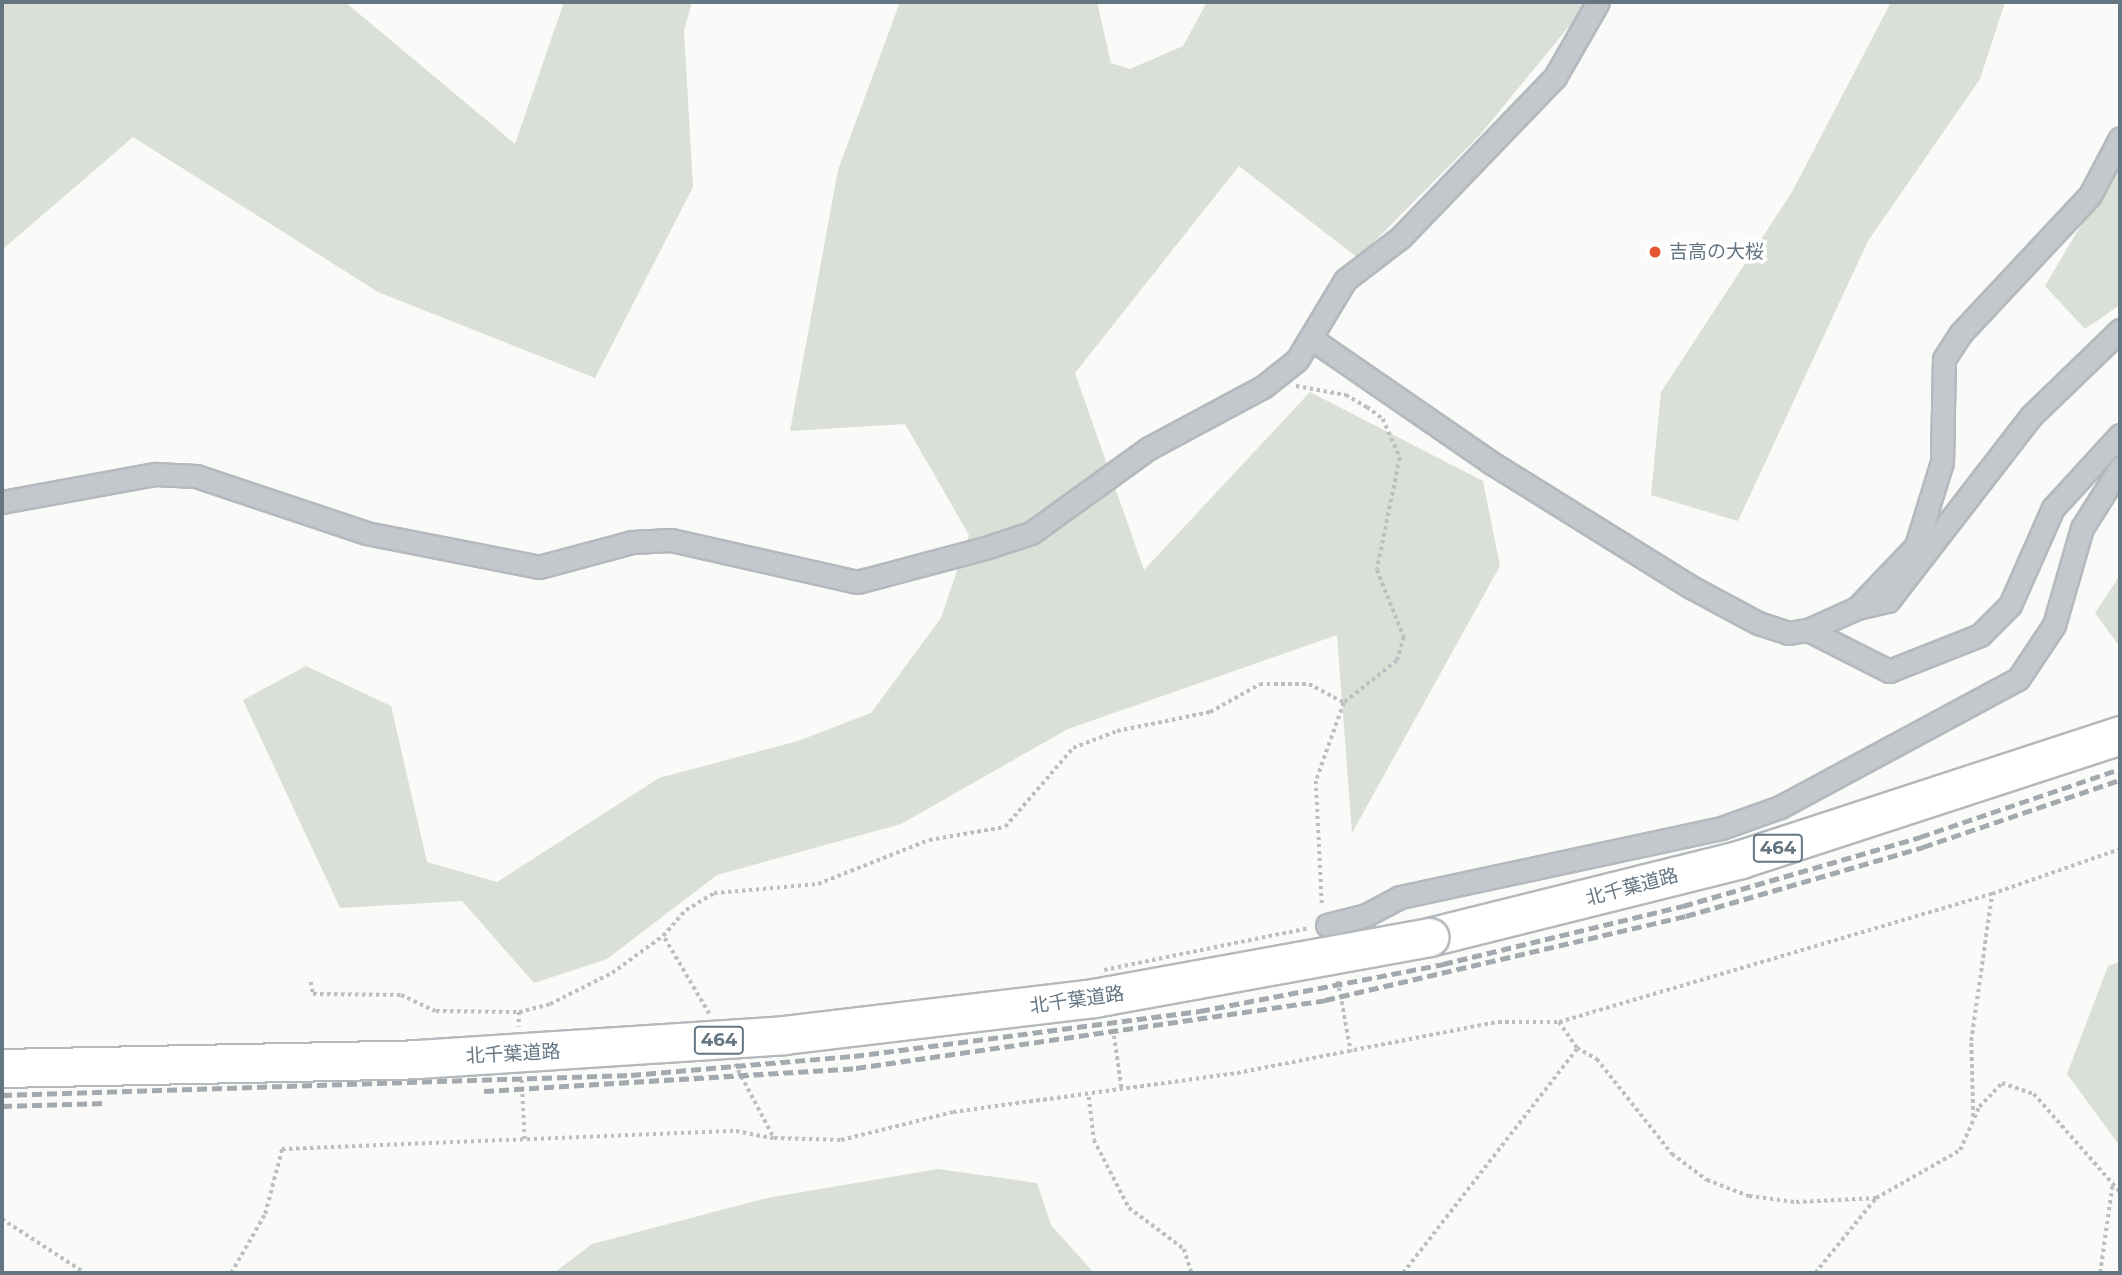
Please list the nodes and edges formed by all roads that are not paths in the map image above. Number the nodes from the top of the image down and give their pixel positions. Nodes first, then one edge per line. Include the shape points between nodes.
1 (1598, 2) edge
2 (2120, 138) edge
3 (2120, 330) edge
4 (1312, 339) junction
5 (2120, 435) edge
6 (2120, 468) edge
7 (2, 502) edge
8 (1857, 608) junction
9 (1808, 630) junction
10 (2120, 734) edge
11 (1327, 925) road end
12 (2, 1068) edge

1 - 4 street via 1555,77 1401,237 1345,280
2 - 8 street via 2090,195 1960,334 1944,359 1942,462 1926,520 1916,546
3 - 8 street via 2031,416 1888,601
4 - 7 street via 1263,387 1149,448 1031,533 857,582 671,540 632,542 539,567 492,561 366,533 197,476 155,474
4 - 9 street via 1490,462 1692,587 1758,623 1787,633
5 - 9 street via 2053,508 2010,605 1980,635 1889,671
6 - 11 street via 2082,528 2042,652 2018,679 1780,807 1721,828 1400,897 1366,915
8 - 9 street
10 - 12 highway, 北千葉道路 / 464, bridge via 1741,859 1429,937 1094,998 797,1034 417,1059

